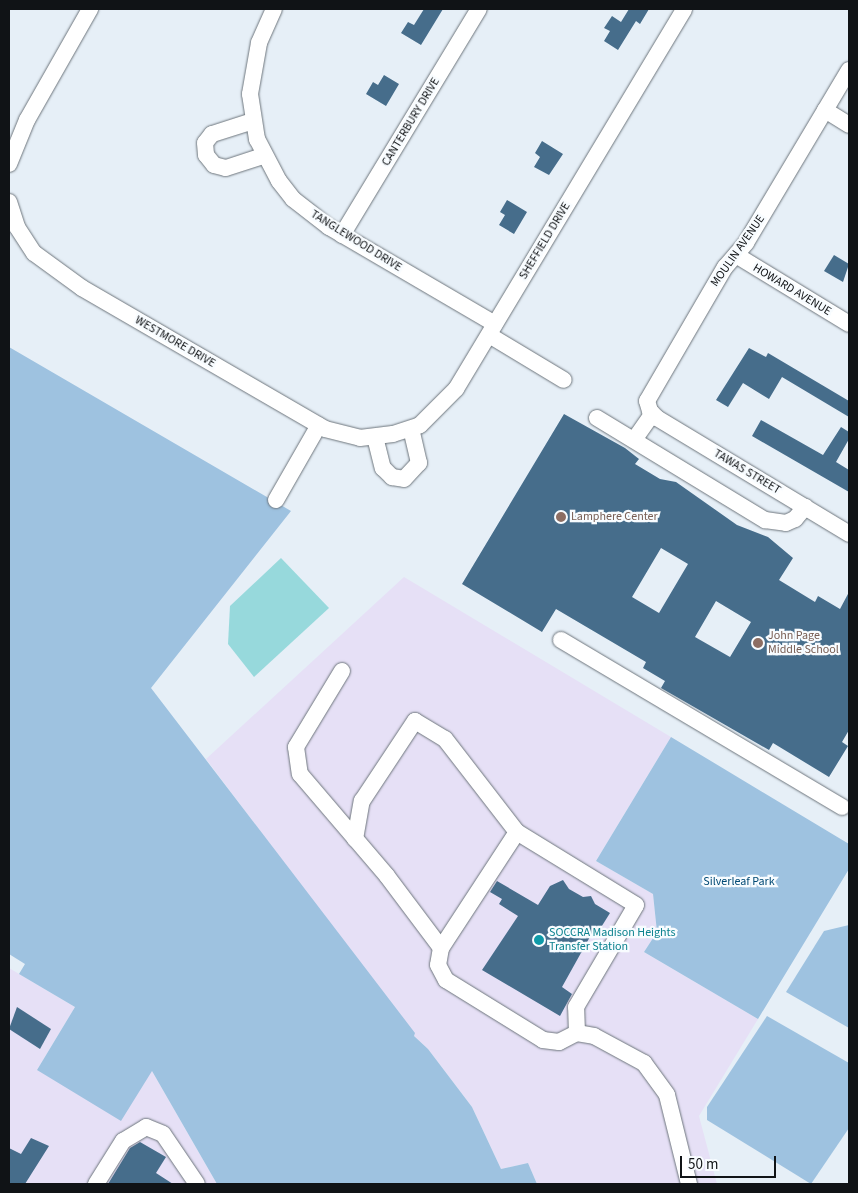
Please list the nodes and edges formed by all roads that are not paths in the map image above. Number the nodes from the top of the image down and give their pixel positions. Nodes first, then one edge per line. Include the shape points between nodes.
1 (90, 9) edge
2 (274, 9) edge
3 (479, 9) edge
4 (684, 9) edge
5 (849, 70) edge
6 (825, 110) junction
7 (253, 121) junction
8 (849, 125) edge
9 (264, 156) junction
10 (9, 164) edge
11 (9, 202) edge
12 (13, 228) edge
13 (342, 235) junction
14 (736, 255) junction
15 (849, 324) edge
16 (492, 329) junction
17 (564, 380) dead end
18 (650, 410) junction
19 (597, 418) dead end
20 (319, 426) junction
21 (411, 429) junction
22 (375, 437) junction
23 (634, 440) junction
24 (276, 500) dead end
25 (805, 507) junction
26 (849, 534) edge
27 (561, 640) dead end
28 (342, 671) dead end
29 (842, 807) dead end
30 (517, 832) junction
31 (355, 838) junction
32 (441, 948) junction
33 (577, 1033) junction
34 (96, 1184) edge
35 (197, 1184) edge
36 (689, 1184) edge

1 - 10 street via 16,140
2 - 7 street, TANGLEWOOD DRIVE via 252,71
3 - 13 street, CANTERBURY DRIVE
4 - 16 street, SHEFFIELD DRIVE
5 - 6 street, MOULIN AVENUE
6 - 8 street
6 - 14 street, MOULIN AVENUE
7 - 9 street, TANGLEWOOD DRIVE
7 - 9 street via 212,134 205,143 206,155 214,165 226,168
9 - 13 street, TANGLEWOOD DRIVE via 294,198
11 - 12 street, WESTMORE DRIVE
12 - 20 street, WESTMORE DRIVE via 34,253 58,273
13 - 16 street, TANGLEWOOD DRIVE
14 - 15 street, HOWARD AVENUE
14 - 18 street, MOULIN AVENUE via 725,267 651,389
16 - 17 street
16 - 21 street, SHEFFIELD DRIVE via 442,406
18 - 23 street, MOULIN AVENUE
18 - 25 street, TAWAS STREET
19 - 23 street
20 - 22 street, WESTMORE DRIVE via 341,434
20 - 24 street
21 - 22 street, SHEFFIELD DRIVE
21 - 22 street via 419,463 404,479 392,477 382,468
23 - 25 street via 765,520 786,523 795,519
25 - 26 street, TAWAS STREET
27 - 29 street
28 - 31 street via 296,747 300,774
30 - 31 street via 446,738 415,721 362,802
30 - 32 street
30 - 33 street via 636,905 576,1007
31 - 32 street
32 - 33 street via 438,965 446,980 535,1035 559,1042
33 - 36 street via 594,1036 644,1063 667,1095
34 - 35 street via 123,1141 146,1127 162,1134

